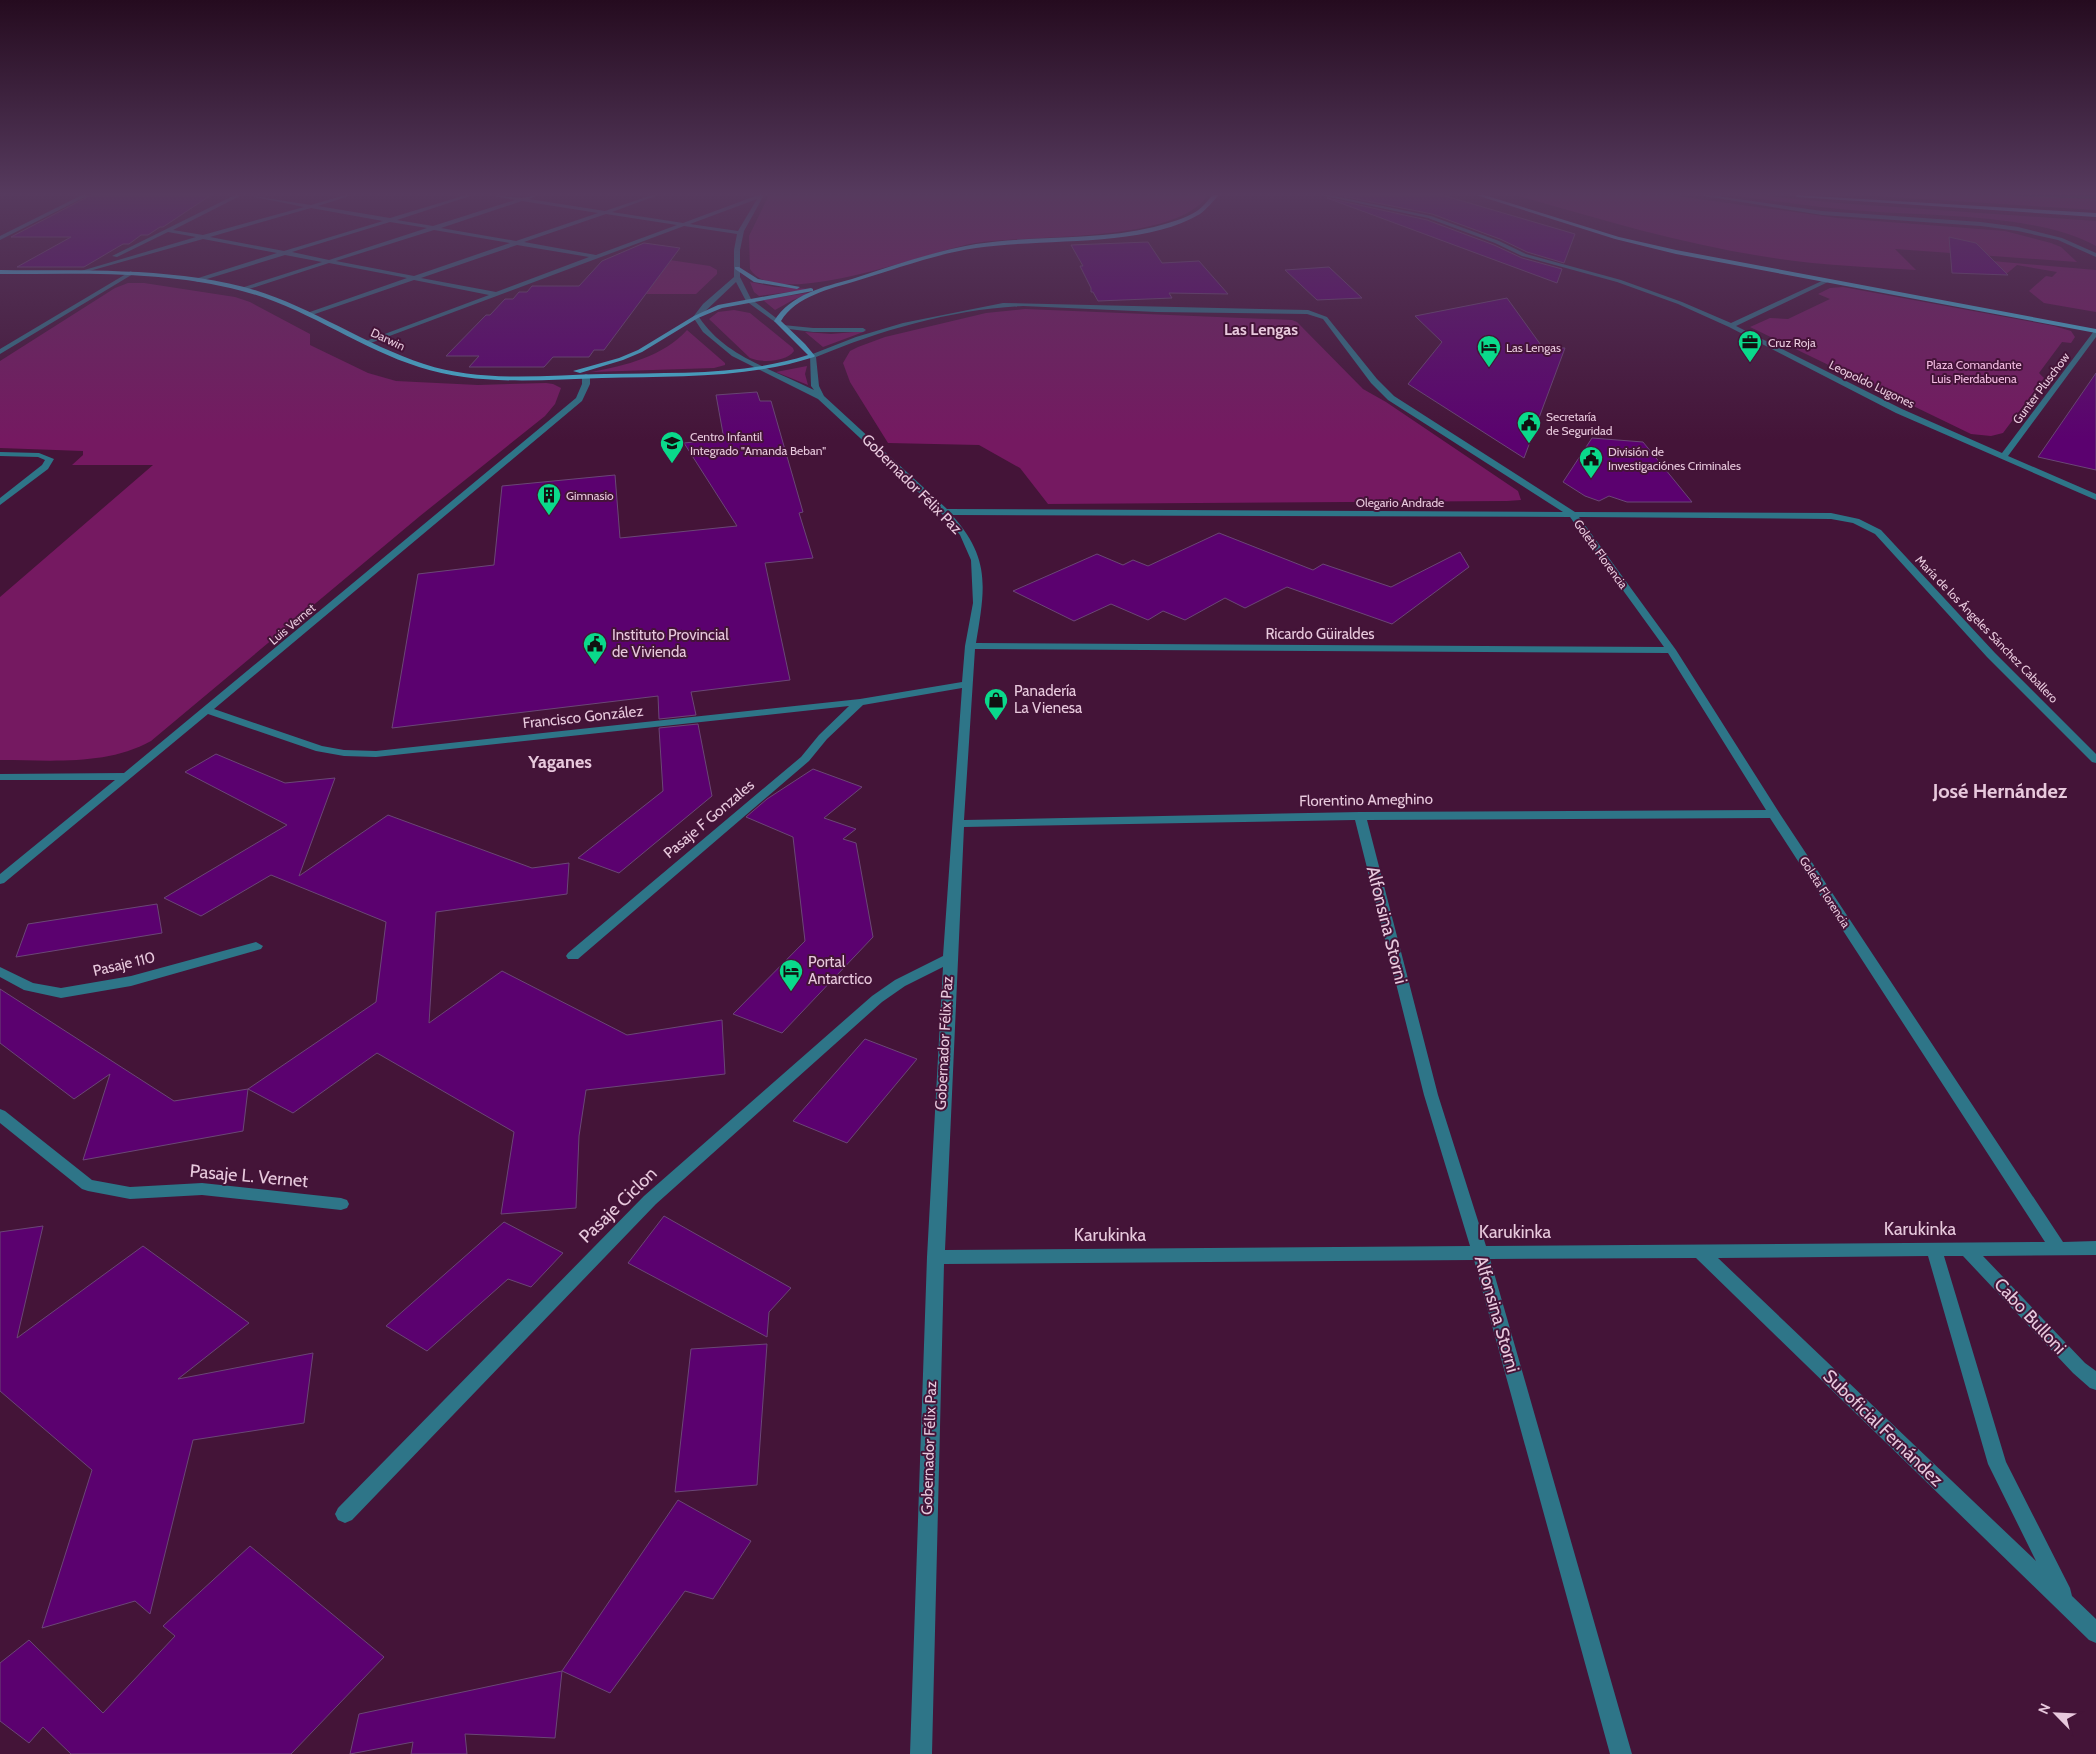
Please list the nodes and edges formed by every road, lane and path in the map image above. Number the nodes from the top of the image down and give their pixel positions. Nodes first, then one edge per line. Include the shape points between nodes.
1 (125, 277) edge
2 (167, 277) edge
3 (207, 277) edge
4 (281, 277) edge
5 (407, 277) edge
6 (416, 277) edge
7 (543, 277) edge
8 (737, 277) joint
9 (750, 277) edge
10 (863, 277) edge
11 (1600, 277) edge
12 (1805, 277) edge
13 (413, 278) junction
14 (197, 280) junction
15 (1826, 281) junction
16 (839, 284) junction
17 (243, 289) junction
18 (497, 294) junction
19 (748, 300) junction
20 (308, 314) junction
21 (696, 317) junction
22 (777, 321) junction
23 (1731, 326) junction
24 (783, 327) junction
25 (888, 328) junction
26 (2096, 331) edge
27 (368, 342) junction
28 (0, 352) edge
29 (812, 356) junction
30 (759, 368) junction
31 (586, 376) junction
32 (535, 378) junction
33 (821, 397) junction
34 (0, 454) edge
35 (2003, 456) junction
36 (2096, 497) edge
37 (0, 502) edge
38 (945, 512) junction
39 (1574, 515) junction
40 (1856, 521) joint
41 (970, 646) junction
42 (1671, 650) junction
43 (967, 684) junction
44 (860, 702) junction
45 (206, 710) junction
46 (2096, 760) edge
47 (127, 776) junction
48 (0, 777) edge
49 (1774, 814) junction
50 (1360, 816) junction
51 (959, 824) junction
52 (0, 880) edge
53 (256, 946) dead end
54 (573, 956) dead end
55 (948, 959) junction
56 (0, 971) edge
57 (0, 1115) edge
58 (341, 1204) dead end
59 (2058, 1248) junction
60 (2096, 1248) edge
61 (1934, 1249) junction
62 (1967, 1249) junction
63 (1700, 1251) junction
64 (1480, 1252) junction
65 (935, 1257) junction
66 (2096, 1382) edge
67 (345, 1514) dead end
68 (2067, 1604) junction
69 (2096, 1633) edge
70 (921, 1754) edge
71 (1621, 1754) edge

1 - 28 street
2 - 14 main road, Darwin
3 - 14 street
4 - 17 street
5 - 13 street
6 - 13 street
7 - 18 street
8 - 19 street
8 - 21 street
9 - 16 main road via 769,284 801,287
10 - 16 main road
11 - 23 street, Leopoldo Lugones via 1643,289
12 - 15 main road
13 - 18 street
13 - 20 street
14 - 17 main road, Darwin
15 - 23 street
15 - 26 main road
16 - 19 main road
16 - 22 main road via 788,306
17 - 20 main road, Darwin
18 - 27 street
19 - 21 main road via 720,306
19 - 22 street
20 - 27 main road, Darwin
21 - 30 street, Gobernador Félix Paz via 706,332 729,351
21 - 32 main road, Darwin via 621,359
22 - 24 main road
23 - 35 street, Leopoldo Lugones via 1899,411
24 - 25 street via 828,331
24 - 29 main road
25 - 29 street, Goleta Florencia via 844,341
25 - 39 street, Goleta Florencia via 979,309 1023,304 1317,314 1325,318 1391,398
26 - 35 street, Gunter Pluschow
27 - 32 main road, Darwin via 445,374
29 - 30 main road, Darwin
29 - 33 street via 815,386
30 - 31 main road, Darwin via 710,373
30 - 33 street, Gobernador Félix Paz
31 - 32 main road, Darwin
31 - 45 street, Luis Vernet via 579,399
33 - 38 street, Gobernador Félix Paz
34 - 37 street via 39,455 50,459 45,467
35 - 36 street, Leopoldo Lugones
38 - 39 street, Olegario Andrade
38 - 41 street, Gobernador Félix Paz via 964,534 976,560 978,603
39 - 40 street, Olegario Andrade via 1831,516
39 - 42 street, Goleta Florencia
40 - 46 street, María de los Ángeles Sánchez Caballero via 1878,532 1992,655
41 - 42 street, Ricardo Güiraldes
41 - 43 street, Gobernador Félix Paz
42 - 49 street, Goleta Florencia
43 - 44 street, Francisco González
43 - 51 street, Gobernador Félix Paz
44 - 45 street, Francisco González via 376,754 320,749
44 - 54 street, Pasaje F Gonzales via 805,759
45 - 47 street, Luis Vernet
47 - 48 street
47 - 52 street, Luis Vernet
49 - 50 street, Florentino Ameghino
49 - 59 street, Goleta Florencia
50 - 51 street, Florentino Ameghino
50 - 64 street, Alfonsina Storni via 1431,1095
51 - 55 street, Gobernador Félix Paz
53 - 56 street, Pasaje 110 via 130,981 61,993 29,986
55 - 65 street, Gobernador Félix Paz
55 - 67 street, Pasaje Ciclon via 877,998 650,1200
57 - 58 street, Pasaje L. Vernet via 88,1185 130,1193 202,1189
59 - 60 street, Karukinka
59 - 62 street, Karukinka
61 - 62 street, Karukinka
61 - 63 street, Karukinka
61 - 68 street, Suboficial Fernández via 1997,1464
62 - 66 street, Cabo Bulloni
63 - 64 street, Karukinka
63 - 68 street, Suboficial Fernández
64 - 65 street, Karukinka
64 - 71 street, Alfonsina Storni
65 - 70 street, Gobernador Félix Paz
68 - 69 street, Suboficial Fernández

